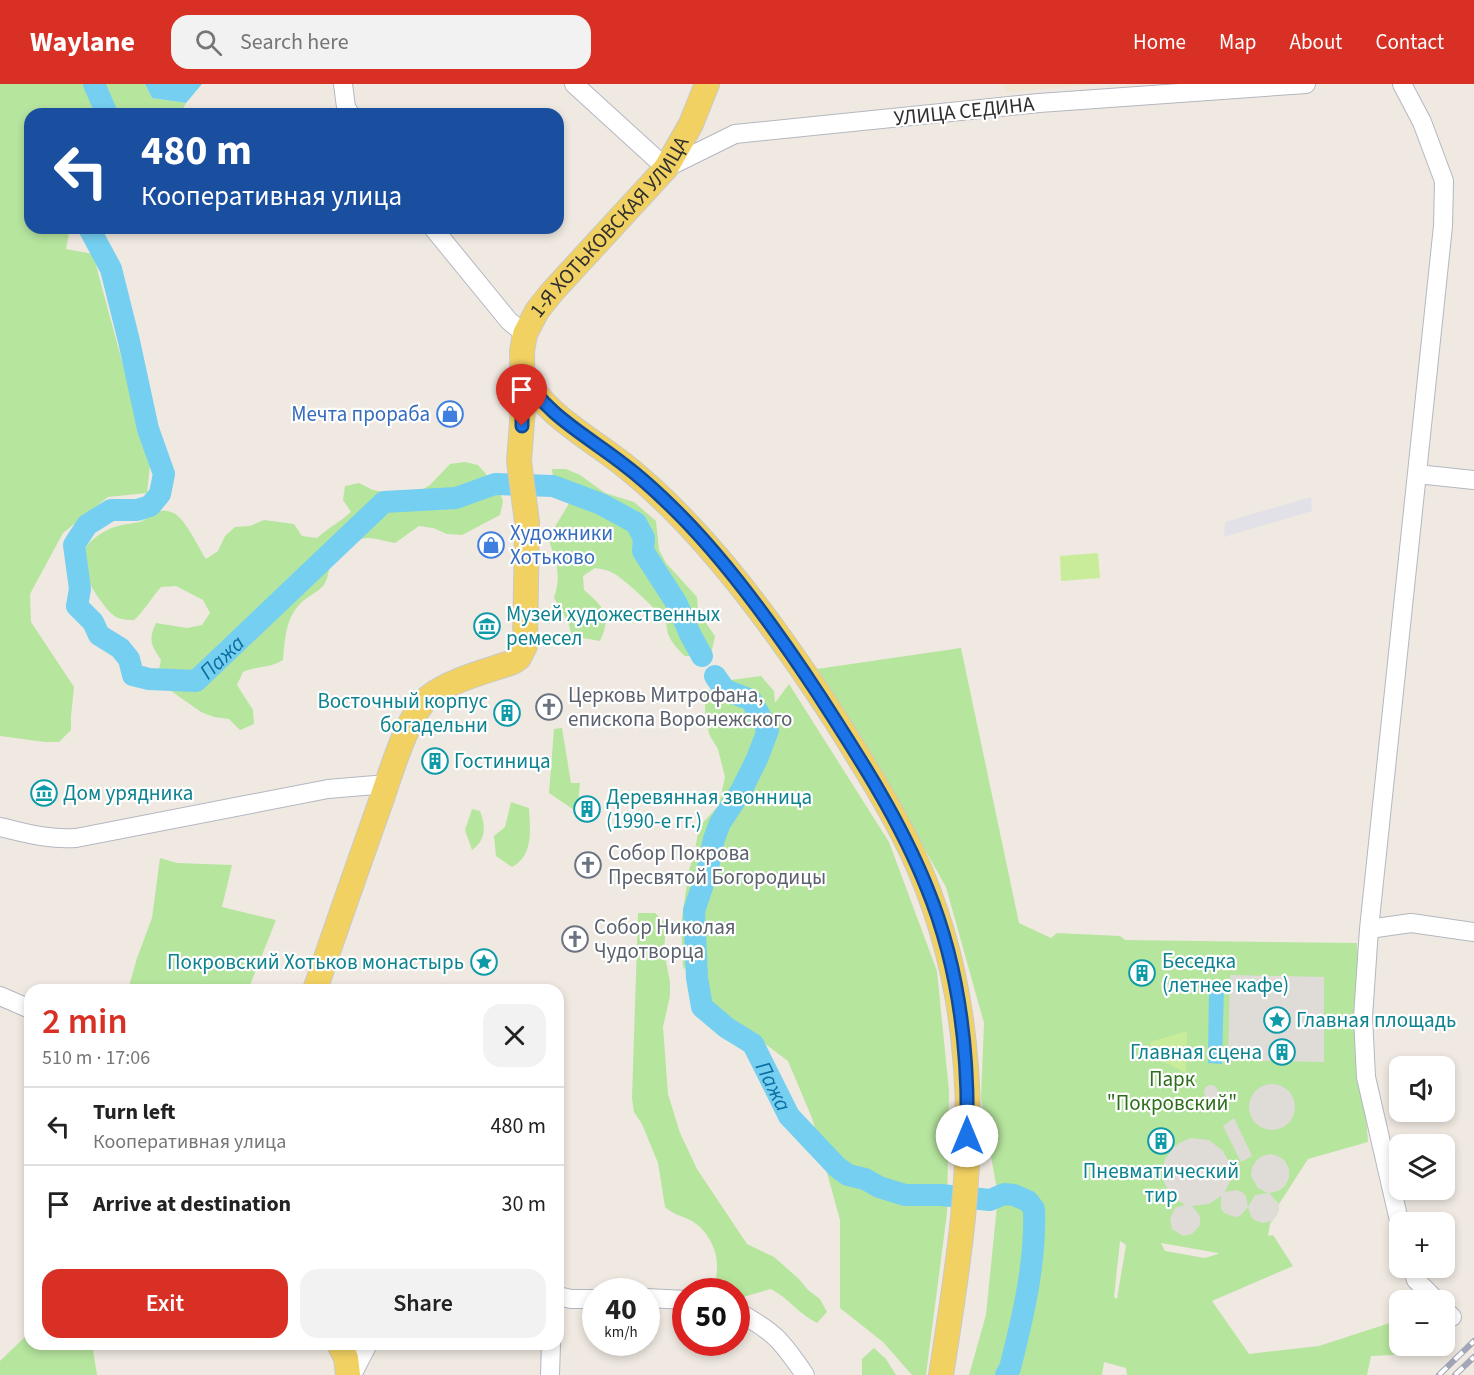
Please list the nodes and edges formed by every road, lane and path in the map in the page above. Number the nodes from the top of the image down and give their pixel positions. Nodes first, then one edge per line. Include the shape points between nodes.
1 (343, 84) edge
2 (574, 84) edge
3 (707, 84) edge
4 (1305, 84) edge
5 (1402, 84) edge
6 (347, 108) edge
7 (666, 168) junction
8 (438, 234) edge
9 (525, 334) junction
10 (522, 372) junction
11 (561, 417) junction
12 (519, 461) junction
13 (1417, 474) junction
14 (1474, 480) edge
15 (387, 784) junction
16 (0, 827) edge
17 (1369, 929) junction
18 (1474, 932) edge
19 (317, 984) edge
20 (0, 996) edge
21 (24, 1006) edge
22 (1397, 1212) edge
23 (1415, 1278) edge
24 (1426, 1290) edge
25 (564, 1297) edge
26 (582, 1299) edge
27 (750, 1318) edge
28 (342, 1350) edge
29 (365, 1350) edge
30 (551, 1350) edge
31 (350, 1375) edge
32 (550, 1375) edge
33 (806, 1375) edge
34 (941, 1375) edge

1 - 6 street
2 - 7 street
3 - 7 main road, 1-Я ХОТЬКОВСКАЯ УЛИЦА via 691,124
4 - 7 street, УЛИЦА СЕДИНА via 1039,103 735,134
5 - 13 street via 1422,122 1444,181 1443,226
7 - 9 main road, 1-Я ХОТЬКОВСКАЯ УЛИЦА via 552,292
8 - 9 street via 509,321
9 - 10 main road, 1-Я ХОТЬКОВСКАЯ УЛИЦА
10 - 11 main road via 533,390
10 - 12 main road, 1-Я ХОТЬКОВСКАЯ УЛИЦА
11 - 12 main road via 541,424
11 - 34 main road via 653,489 771,624 858,755 905,839 928,890 953,976 967,1069 963,1214
12 - 15 main road, 1-Я ХОТЬКОВСКАЯ УЛИЦА via 526,516 523,652 513,662 429,697 410,724
13 - 14 street
13 - 17 street
15 - 16 street via 328,789 76,838 45,838
15 - 19 main road, 1-Я ХОТЬКОВСКАЯ УЛИЦА
17 - 18 street via 1411,923
17 - 22 street via 1363,1017 1365,1077
20 - 21 street
23 - 24 street
25 - 26 street
27 - 33 street via 777,1336
28 - 31 main road
29 - 31 street
30 - 32 street

